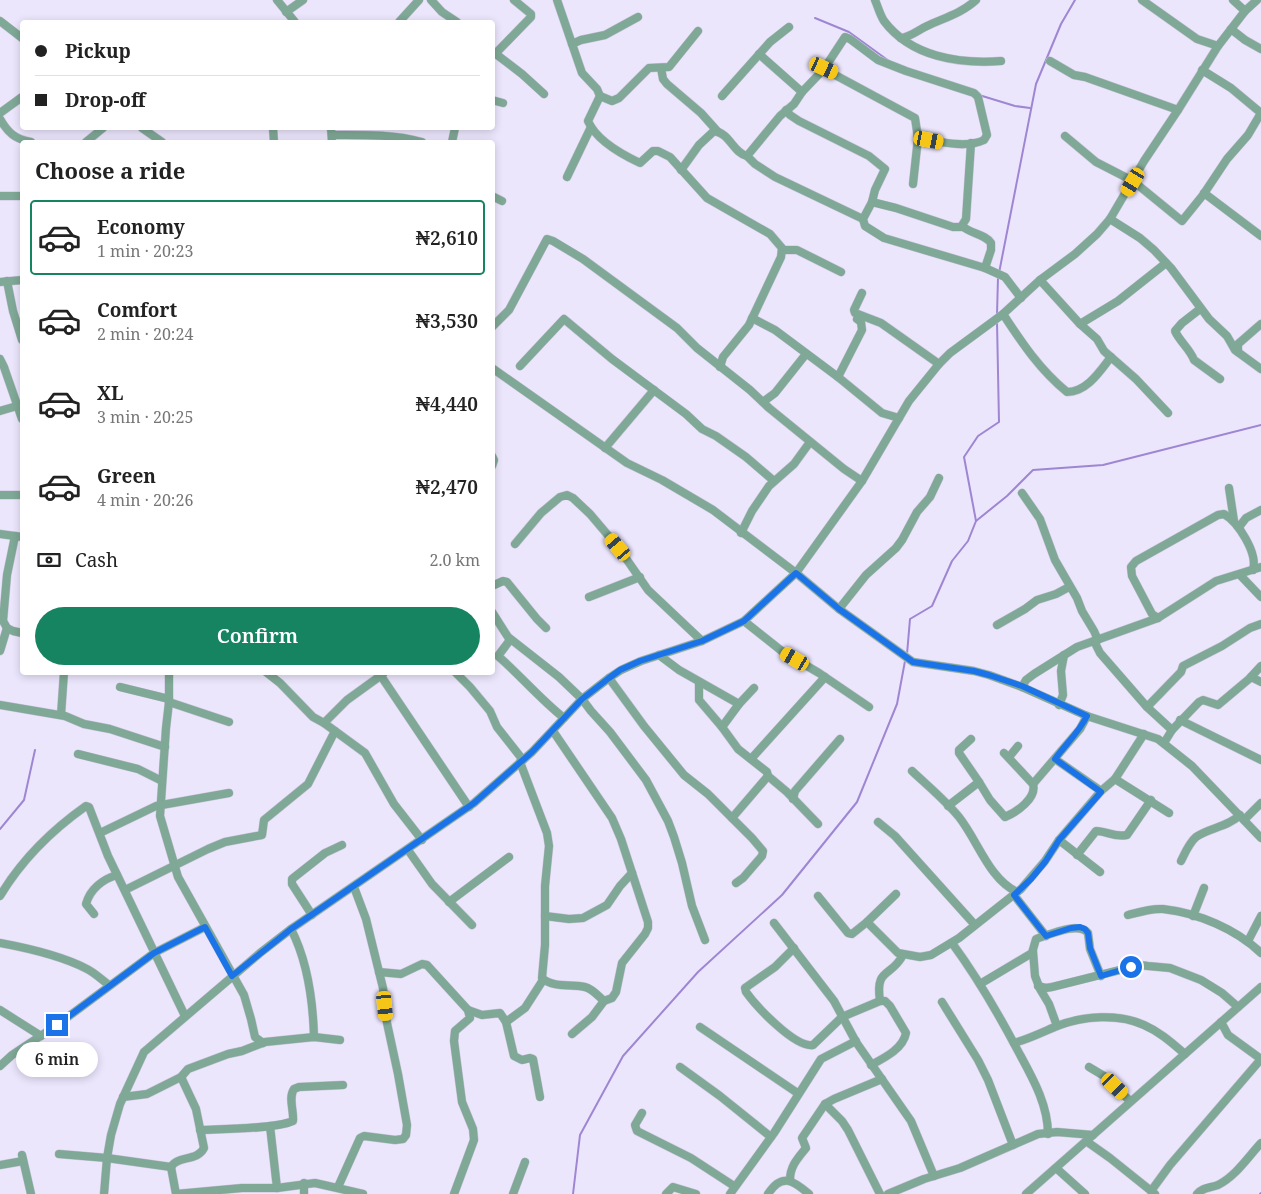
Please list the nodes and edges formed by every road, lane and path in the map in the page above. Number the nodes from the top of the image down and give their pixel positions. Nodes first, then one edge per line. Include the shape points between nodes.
1 (277, 0) edge
2 (303, 0) edge
3 (419, 0) edge
4 (431, 0) edge
5 (514, 0) edge
6 (557, 0) edge
7 (875, 0) edge
8 (976, 0) edge
9 (1142, 0) edge
10 (1233, 0) edge
11 (1257, 0) edge
12 (1245, 11) junction
13 (286, 12) junction
14 (638, 17) dead end
15 (293, 20) edge
16 (401, 20) edge
17 (454, 20) edge
18 (2, 26) edge
19 (789, 27) dead end
20 (1231, 28) junction
21 (698, 31) dead end
22 (20, 37) edge
23 (901, 38) junction
24 (572, 44) junction
25 (1218, 46) junction
26 (1261, 48) edge
27 (495, 51) edge
28 (495, 53) edge
29 (759, 54) junction
30 (1000, 61) dead end
31 (1050, 61) dead end
32 (661, 68) junction
33 (824, 68) junction
34 (1202, 70) junction
35 (802, 92) junction
36 (544, 94) dead end
37 (600, 96) junction
38 (722, 96) dead end
39 (20, 98) edge
40 (495, 101) edge
41 (503, 103) dead end
42 (786, 110) junction
43 (1178, 110) junction
44 (0, 113) edge
45 (1261, 113) edge
46 (0, 119) edge
47 (591, 126) junction
48 (101, 130) edge
49 (393, 130) edge
50 (718, 132) junction
51 (332, 135) edge
52 (1065, 136) dead end
53 (391, 137) junction
54 (918, 138) junction
55 (20, 140) edge
56 (88, 140) edge
57 (414, 140) edge
58 (971, 144) junction
59 (746, 156) junction
60 (681, 170) junction
61 (567, 177) dead end
62 (1133, 182) junction
63 (913, 184) dead end
64 (1204, 193) junction
65 (0, 196) edge
66 (20, 196) edge
67 (495, 198) edge
68 (502, 201) dead end
69 (872, 202) junction
70 (863, 219) junction
71 (1110, 219) junction
72 (962, 226) junction
73 (1261, 236) edge
74 (782, 250) junction
75 (1166, 263) junction
76 (985, 268) junction
77 (841, 272) dead end
78 (20, 280) edge
79 (1040, 280) junction
80 (4, 281) edge
81 (862, 293) dead end
82 (1020, 298) junction
83 (1200, 309) junction
84 (1003, 314) junction
85 (859, 315) junction
86 (752, 318) junction
87 (495, 324) edge
88 (1080, 324) junction
89 (1261, 324) edge
90 (20, 326) edge
91 (1235, 346) junction
92 (806, 354) junction
93 (1110, 357) junction
94 (0, 359) edge
95 (939, 364) junction
96 (520, 366) dead end
97 (720, 367) junction
98 (1261, 369) edge
99 (495, 370) edge
100 (838, 377) junction
101 (1220, 379) dead end
102 (654, 390) junction
103 (763, 402) junction
104 (17, 406) junction
105 (0, 411) edge
106 (1168, 413) dead end
107 (20, 414) edge
108 (899, 418) junction
109 (810, 442) junction
110 (604, 448) junction
111 (939, 478) dead end
112 (774, 481) junction
113 (862, 481) junction
114 (1229, 488) dead end
115 (1022, 492) dead end
116 (0, 495) edge
117 (20, 495) edge
118 (1261, 510) edge
119 (1236, 524) junction
120 (741, 533) junction
121 (0, 534) edge
122 (19, 536) edge
123 (515, 544) dead end
124 (1261, 567) edge
125 (1253, 570) junction
126 (796, 573) junction
127 (1243, 576) junction
128 (640, 577) junction
129 (495, 585) edge
130 (1070, 587) junction
131 (3, 590) edge
132 (589, 596) dead end
133 (1261, 596) edge
134 (839, 609) junction
135 (495, 617) edge
136 (1153, 618) junction
137 (744, 621) junction
138 (1261, 624) edge
139 (997, 625) dead end
140 (7, 628) junction
141 (546, 628) dead end
142 (20, 632) edge
143 (510, 640) junction
144 (1096, 640) junction
145 (702, 641) junction
146 (0, 651) edge
147 (659, 655) junction
148 (1064, 655) junction
149 (1261, 666) edge
150 (64, 675) edge
151 (169, 675) edge
152 (270, 675) edge
153 (382, 675) edge
154 (384, 675) edge
155 (458, 675) edge
156 (824, 677) junction
157 (1251, 677) junction
158 (609, 678) junction
159 (700, 682) junction
160 (1261, 682) edge
161 (1022, 686) junction
162 (120, 688) dead end
163 (754, 688) dead end
164 (582, 699) junction
165 (169, 701) junction
166 (739, 704) junction
167 (1059, 704) junction
168 (0, 706) edge
169 (869, 707) dead end
170 (1147, 707) junction
171 (61, 715) junction
172 (1087, 716) junction
173 (564, 718) junction
174 (1180, 720) junction
175 (230, 722) dead end
176 (324, 723) junction
177 (722, 727) junction
178 (553, 730) junction
179 (1172, 730) junction
180 (335, 731) junction
181 (1144, 734) junction
182 (840, 739) dead end
183 (971, 739) dead end
184 (1164, 744) junction
185 (1018, 746) dead end
186 (166, 747) junction
187 (78, 754) dead end
188 (751, 759) junction
189 (1055, 759) junction
190 (1261, 760) edge
191 (522, 761) junction
192 (912, 771) dead end
193 (768, 776) junction
194 (1115, 779) junction
195 (162, 781) junction
196 (979, 782) junction
197 (1033, 784) junction
198 (1101, 792) junction
199 (229, 793) dead end
200 (793, 799) junction
201 (1151, 800) junction
202 (1261, 803) edge
203 (160, 805) junction
204 (948, 806) junction
205 (469, 807) junction
206 (1169, 813) dead end
207 (732, 818) junction
208 (1242, 818) junction
209 (878, 822) dead end
210 (818, 824) dead end
211 (100, 833) junction
212 (1261, 838) edge
213 (422, 840) junction
214 (1059, 840) junction
215 (342, 845) dead end
216 (408, 850) junction
217 (1077, 855) junction
218 (509, 857) dead end
219 (1181, 861) dead end
220 (174, 866) junction
221 (1100, 872) dead end
222 (632, 873) junction
223 (117, 875) junction
224 (736, 883) dead end
225 (354, 887) junction
226 (1204, 888) dead end
227 (125, 890) junction
228 (896, 894) dead end
229 (1014, 895) junction
230 (0, 896) edge
231 (818, 896) dead end
232 (449, 902) junction
233 (94, 914) dead end
234 (1128, 914) dead end
235 (312, 915) junction
236 (545, 916) junction
237 (1193, 916) junction
238 (1261, 916) edge
239 (867, 922) junction
240 (774, 923) dead end
241 (472, 925) dead end
242 (975, 925) junction
243 (205, 927) junction
244 (291, 929) junction
245 (1046, 936) junction
246 (705, 940) dead end
247 (1248, 941) junction
248 (952, 943) junction
249 (0, 944) edge
250 (794, 948) junction
251 (1033, 951) junction
252 (154, 953) junction
253 (1261, 953) edge
254 (902, 955) junction
255 (378, 972) junction
256 (232, 976) junction
257 (1101, 976) junction
258 (543, 980) junction
259 (980, 984) junction
260 (109, 985) junction
261 (1038, 986) junction
262 (1261, 987) edge
263 (604, 1001) junction
264 (880, 1001) junction
265 (942, 1002) dead end
266 (1238, 1007) junction
267 (0, 1010) edge
268 (468, 1010) junction
269 (185, 1016) junction
270 (842, 1017) junction
271 (506, 1022) junction
272 (1221, 1022) junction
273 (1056, 1026) junction
274 (700, 1027) dead end
275 (572, 1034) dead end
276 (41, 1036) junction
277 (255, 1037) junction
278 (314, 1037) junction
279 (340, 1040) dead end
280 (856, 1041) junction
281 (263, 1043) junction
282 (1014, 1043) junction
283 (813, 1045) junction
284 (248, 1049) junction
285 (1185, 1054) junction
286 (821, 1059) junction
287 (1261, 1059) edge
288 (871, 1065) junction
289 (0, 1066) edge
290 (680, 1067) dead end
291 (1089, 1067) dead end
292 (182, 1077) junction
293 (882, 1079) junction
294 (343, 1085) dead end
295 (797, 1093) junction
296 (540, 1096) dead end
297 (123, 1097) junction
298 (1130, 1101) junction
299 (825, 1104) junction
300 (642, 1113) dead end
301 (270, 1126) junction
302 (200, 1130) junction
303 (1048, 1134) junction
304 (1093, 1135) junction
305 (771, 1137) junction
306 (1086, 1141) junction
307 (1261, 1143) edge
308 (1013, 1145) junction
309 (60, 1154) dead end
310 (107, 1158) junction
311 (525, 1162) dead end
312 (0, 1165) edge
313 (171, 1167) junction
314 (1056, 1168) junction
315 (934, 1176) junction
316 (790, 1180) junction
317 (304, 1183) junction
318 (734, 1186) junction
319 (338, 1187) junction
320 (277, 1188) junction
321 (241, 1191) edge
322 (1153, 1192) edge
323 (30, 1194) edge
324 (104, 1194) edge
325 (304, 1194) edge
326 (363, 1194) edge
327 (454, 1194) edge
328 (513, 1194) edge
329 (666, 1194) edge
330 (696, 1194) edge
331 (730, 1194) edge
332 (768, 1194) edge
333 (809, 1194) edge
334 (880, 1194) edge
335 (888, 1194) edge
336 (1026, 1194) edge
337 (1085, 1194) edge
338 (1196, 1194) edge

1 - 13 street
2 - 13 street
3 - 16 street
4 - 17 street
5 - 27 street via 531,17
6 - 24 street
7 - 23 street via 883,20
8 - 23 street via 968,8
9 - 25 street via 1197,40
10 - 12 street
11 - 12 street
12 - 20 street
13 - 15 street
14 - 24 street via 605,35
18 - 22 street
19 - 29 street
20 - 25 street
20 - 26 street
21 - 32 street via 672,65
23 - 30 street via 942,58
24 - 37 street via 580,71
25 - 34 street
28 - 36 street
29 - 35 street
29 - 38 street
31 - 43 street via 1074,75
32 - 37 street via 649,68 612,102
32 - 50 street via 667,84
33 - 35 street
33 - 54 street via 915,118
33 - 58 street via 842,39 847,38 878,60 974,94 980,100 987,135 983,141
34 - 43 street
34 - 45 street via 1231,88
35 - 42 street
37 - 47 street via 588,122
39 - 44 street
40 - 41 street
42 - 59 street
42 - 69 street via 799,121 883,166 885,169
43 - 62 street
45 - 64 street
46 - 55 street
47 - 60 street via 616,150 640,163 653,151 658,151 670,157
47 - 61 street
48 - 56 street
49 - 53 street
50 - 59 street
50 - 60 street via 712,133 699,145
51 - 53 street
52 - 62 street via 1096,162
53 - 57 street
54 - 58 street
54 - 63 street
58 - 72 street via 966,219
59 - 70 street via 775,177
60 - 74 street via 707,198 770,234
62 - 64 street via 1182,221
62 - 71 street
64 - 73 street
65 - 66 street
67 - 68 street
69 - 70 street
69 - 72 street via 953,227
70 - 76 street via 865,226 884,238
71 - 75 street via 1149,245
71 - 79 street via 1075,254
72 - 76 street via 991,243
74 - 77 street via 797,250
74 - 86 street
75 - 83 street
75 - 88 street via 1118,301
76 - 82 street via 1003,276
78 - 80 street
79 - 82 street
79 - 88 street
80 - 90 street
81 - 85 street via 854,312
82 - 84 street
83 - 91 street
83 - 101 street via 1175,331 1194,360
84 - 93 street via 1037,364 1067,392 1090,383
84 - 95 street
85 - 95 street via 881,322
85 - 100 street via 857,319 862,330
86 - 92 street via 775,330
86 - 97 street
87 - 97 street via 509,310 546,240 553,241 677,328
88 - 93 street
89 - 91 street
91 - 98 street
92 - 100 street
92 - 103 street via 775,393
93 - 106 street
94 - 104 street
95 - 108 street
96 - 102 street via 564,319
97 - 103 street
99 - 110 street
100 - 108 street via 882,413
102 - 110 street
102 - 112 street
103 - 109 street
104 - 105 street
104 - 107 street
108 - 113 street
109 - 112 street via 794,464
109 - 113 street
110 - 120 street via 713,510
111 - 134 street via 896,548 866,575
112 - 120 street via 752,511
113 - 126 street
114 - 119 street
115 - 130 street via 1040,519 1055,560
116 - 117 street
118 - 119 street
119 - 125 street via 1254,558
119 - 136 street via 1224,514 1218,515 1133,564 1132,576
120 - 126 street
121 - 122 street
122 - 131 street
123 - 128 street via 541,513 567,495 590,514
124 - 125 street
125 - 127 street
126 - 134 street
126 - 137 street
127 - 133 street
127 - 136 street via 1216,581
128 - 132 street
128 - 145 street via 652,594
129 - 141 street via 507,582
130 - 139 street via 1036,600
130 - 144 street
131 - 140 street via 3,621
134 - 161 street via 913,662 974,671
135 - 143 street
136 - 144 street
137 - 145 street
137 - 156 street via 783,652
138 - 170 street via 1183,666 1182,672
140 - 142 street
140 - 146 street
143 - 164 street
143 - 173 street via 498,656
144 - 148 street
144 - 170 street via 1098,650
145 - 147 street
147 - 158 street via 620,670
147 - 159 street
148 - 161 street via 1034,674
148 - 167 street via 1061,671 1063,695
149 - 157 street
150 - 171 street
151 - 165 street
152 - 176 street via 314,718
153 - 176 street
154 - 205 street
155 - 191 street via 490,711 497,727
156 - 169 street
156 - 188 street
157 - 160 street
157 - 174 street via 1218,705 1201,700
158 - 164 street
158 - 207 street via 684,775
159 - 166 street
159 - 177 street via 699,700
161 - 167 street
162 - 165 street
163 - 166 street
164 - 173 street
164 - 246 street via 646,780 668,821
165 - 175 street
165 - 186 street
166 - 177 street
167 - 172 street
168 - 171 street
170 - 179 street
171 - 186 street
172 - 181 street
172 - 189 street
173 - 178 street
174 - 179 street
174 - 190 street
176 - 180 street
177 - 188 street via 734,744
178 - 191 street
178 - 222 street via 612,818
179 - 184 street
180 - 213 street via 365,753 394,804
180 - 220 street via 308,784 264,820 262,835 226,842
181 - 184 street
181 - 194 street
182 - 200 street via 805,779
183 - 196 street via 959,753
184 - 208 street via 1192,766
185 - 197 street via 1007,755
186 - 195 street
187 - 195 street via 138,769
188 - 193 street
189 - 197 street
189 - 198 street
191 - 205 street
191 - 236 street via 549,846
192 - 204 street
193 - 200 street
193 - 207 street
194 - 198 street
194 - 201 street
195 - 203 street
196 - 197 street via 1005,817 1032,795
196 - 204 street
198 - 214 street
199 - 203 street
200 - 210 street
201 - 206 street
201 - 217 street via 1127,834 1114,836 1096,832
202 - 208 street
203 - 211 street
203 - 220 street
204 - 229 street
205 - 213 street
207 - 224 street via 762,851 762,856
208 - 212 street
208 - 219 street via 1198,836 1190,843
209 - 242 street
211 - 223 street
211 - 230 street via 90,808 86,806 62,823 33,853
213 - 216 street
214 - 217 street
214 - 229 street via 1045,862
215 - 235 street via 325,853 292,879
216 - 225 street
216 - 232 street
217 - 221 street
218 - 232 street
220 - 227 street
220 - 243 street
222 - 236 street via 607,905 582,918 569,920
222 - 263 street via 648,928 622,963 616,992
223 - 227 street
223 - 233 street via 105,879 90,895 86,904
225 - 235 street
225 - 255 street via 366,919
226 - 237 street
227 - 252 street
228 - 239 street
229 - 242 street
229 - 245 street
231 - 239 street via 850,934
232 - 241 street
234 - 237 street via 1161,909
235 - 244 street
236 - 258 street
237 - 247 street
238 - 247 street
239 - 254 street
240 - 250 street
242 - 248 street
243 - 252 street
243 - 256 street
244 - 256 street
244 - 278 street via 308,983
245 - 251 street via 1034,940
245 - 257 street via 1071,928 1085,929
247 - 253 street
248 - 254 street via 925,957
248 - 259 street
249 - 260 street via 74,964
250 - 270 street via 834,1001
250 - 283 street via 775,967 745,988 750,998 787,1033 804,1044
251 - 259 street
251 - 261 street
252 - 260 street
252 - 269 street
254 - 264 street via 880,980
255 - 268 street via 401,974 422,964 427,965
255 - 319 street via 407,1125 406,1135 395,1140 360,1138
256 - 269 street
256 - 277 street via 244,995
257 - 261 street via 1046,988
257 - 266 street via 1140,965 1170,968 1208,984
258 - 263 street via 585,987
258 - 271 street via 525,1008
259 - 282 street
260 - 276 street
261 - 273 street via 1049,1004
262 - 266 street
263 - 275 street via 592,1017
264 - 270 street
264 - 288 street via 890,1006 906,1036 892,1052
265 - 308 street via 988,1080
266 - 272 street
267 - 276 street
268 - 271 street via 482,1015 500,1013
268 - 327 street via 470,1018 455,1031 454,1040 462,1102 474,1129 474,1140
269 - 297 street via 144,1052
270 - 280 street
270 - 283 street
271 - 296 street via 514,1056 522,1060 530,1058 534,1062
272 - 285 street
272 - 287 street via 1228,1035
273 - 282 street
273 - 285 street via 1090,1018 1129,1020 1160,1034
274 - 295 street
276 - 289 street
277 - 281 street
277 - 284 street
278 - 279 street
278 - 281 street
280 - 286 street
280 - 288 street
281 - 284 street
282 - 303 street via 1043,1105
283 - 286 street
284 - 292 street via 188,1068
285 - 298 street
286 - 295 street
287 - 322 street via 1182,1152
288 - 293 street
290 - 305 street
291 - 298 street
292 - 297 street via 147,1094
292 - 302 street via 196,1109
293 - 299 street
293 - 315 street via 910,1121
294 - 301 street via 294,1089 291,1095 293,1121
295 - 305 street
297 - 310 street
298 - 304 street
299 - 316 street via 802,1138 806,1148 794,1164
299 - 334 street via 848,1130
300 - 318 street via 635,1125 637,1131 691,1158
301 - 302 street
301 - 320 street
302 - 313 street via 202,1152 175,1162
303 - 304 street
303 - 308 street via 1038,1134
304 - 306 street
305 - 318 street
306 - 314 street
306 - 322 street
307 - 338 street via 1232,1175
308 - 315 street
309 - 310 street
310 - 313 street
310 - 324 street
311 - 328 street
312 - 323 street via 23,1158
313 - 321 street via 176,1194
314 - 336 street
314 - 337 street
315 - 335 street
316 - 332 street via 778,1183
316 - 333 street
317 - 319 street
317 - 320 street
317 - 325 street
318 - 331 street
319 - 326 street
320 - 321 street
329 - 330 street via 673,1187

